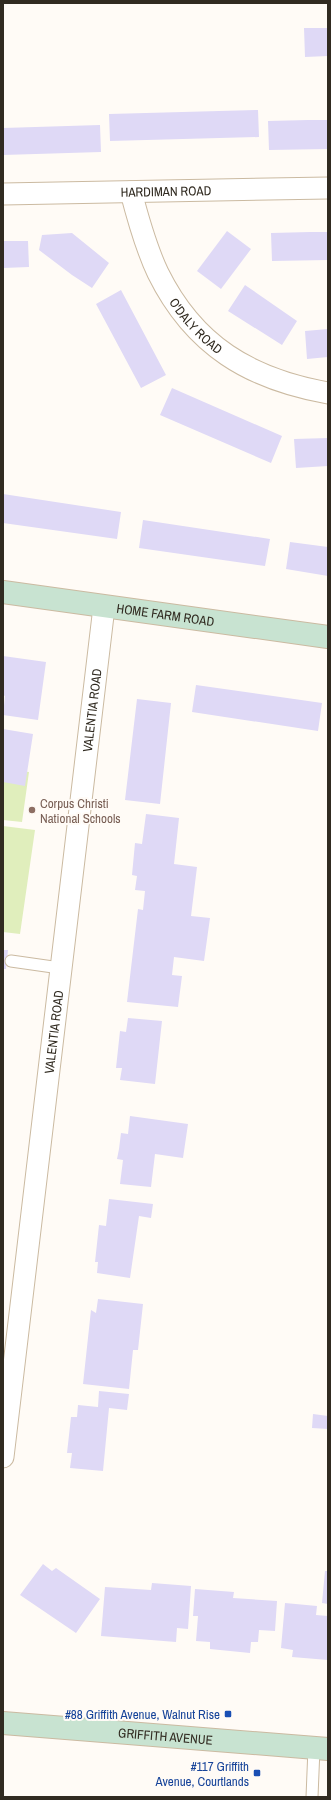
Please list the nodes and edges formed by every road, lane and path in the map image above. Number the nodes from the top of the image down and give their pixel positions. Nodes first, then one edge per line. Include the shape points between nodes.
1 (328, 188) edge
2 (131, 192) junction
3 (3, 194) edge
4 (328, 393) edge
5 (3, 592) edge
6 (104, 607) junction
7 (328, 637) edge
8 (11, 961) dead end
9 (60, 968) junction
10 (3, 1457) edge
11 (3, 1723) edge
12 (321, 1748) edge
13 (312, 1797) edge

1 - 2 street, HARDIMAN ROAD
2 - 3 street, HARDIMAN ROAD
2 - 4 street, O'DALY ROAD via 139,223 158,273 183,315 212,345 242,366 270,378
5 - 6 street, HOME FARM ROAD
6 - 7 street, HOME FARM ROAD
6 - 9 street, VALENTIA ROAD
8 - 9 lane
9 - 10 street, VALENTIA ROAD
11 - 12 street, GRIFFITH AVENUE
12 - 13 lane

